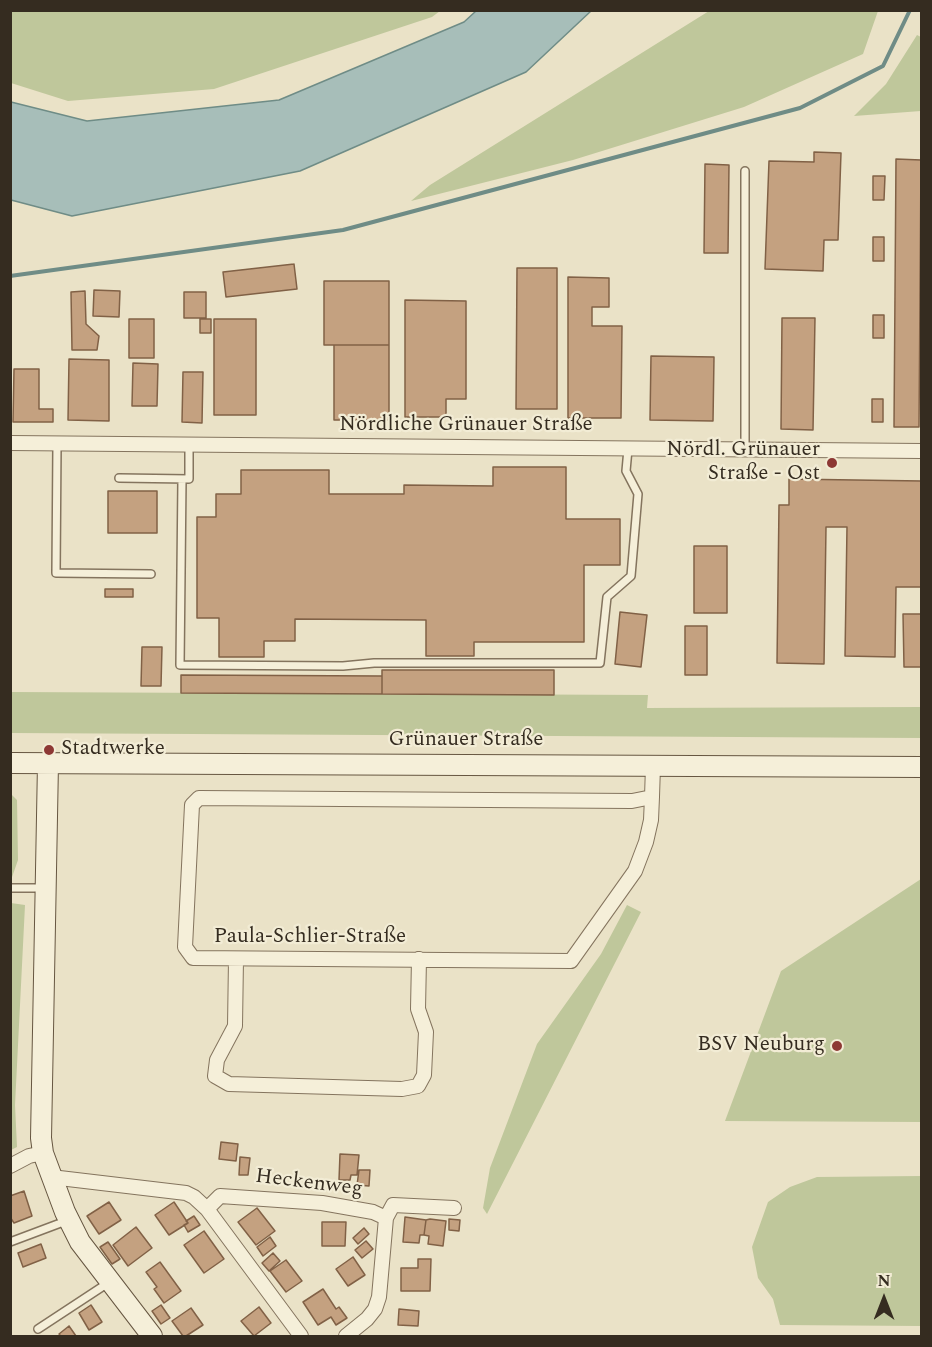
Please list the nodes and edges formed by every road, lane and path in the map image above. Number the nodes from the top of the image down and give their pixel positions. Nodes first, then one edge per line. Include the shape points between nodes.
1 (745, 171) dead end
2 (10, 444) edge
3 (57, 444) junction
4 (189, 445) junction
5 (628, 449) junction
6 (745, 449) junction
7 (921, 451) edge
8 (119, 478) dead end
9 (182, 479) junction
10 (151, 574) dead end
11 (10, 763) edge
12 (48, 763) junction
13 (653, 766) junction
14 (921, 767) edge
15 (652, 797) junction
16 (10, 888) edge
17 (46, 888) junction
18 (236, 959) junction
19 (419, 959) junction
20 (43, 1153) junction
21 (10, 1166) edge
22 (51, 1177) junction
23 (454, 1208) dead end
24 (207, 1209) junction
25 (386, 1218) junction
26 (69, 1220) junction
27 (10, 1242) edge
28 (110, 1282) junction
29 (38, 1329) dead end
30 (152, 1336) edge
31 (301, 1336) edge
32 (346, 1336) edge

1 - 6 lane
2 - 3 street, Nördliche Grünauer Straße
3 - 4 street, Nördliche Grünauer Straße
3 - 10 lane via 56,573
4 - 5 street, Nördliche Grünauer Straße
4 - 9 lane via 189,478
5 - 6 street, Nördliche Grünauer Straße
5 - 9 lane via 626,471 638,494 631,576 607,597 600,663 180,665
6 - 7 street, Nördliche Grünauer Straße
8 - 9 lane
11 - 12 street, Grünauer Straße
12 - 13 street, Grünauer Straße
12 - 17 street
13 - 14 street, Grünauer Straße
13 - 15 street, Paula-Schlier-Straße
15 - 18 street, Paula-Schlier-Straße via 632,801 199,798 192,805 185,947 193,958
15 - 19 street, Paula-Schlier-Straße via 646,842 635,871 571,961
16 - 17 lane
17 - 20 street
18 - 19 street, Paula-Schlier-Straße
18 - 19 street via 235,1026 217,1060 215,1076 229,1084 402,1089 418,1086 424,1075 426,1032 418,1010
20 - 21 street
20 - 22 street
22 - 24 street via 186,1193
22 - 26 street
23 - 25 street via 393,1204
24 - 25 street, Heckenweg via 220,1196 322,1203
24 - 31 street
25 - 32 street, Heckenweg via 375,1309
26 - 27 lane
26 - 28 street
28 - 29 lane
28 - 30 street

